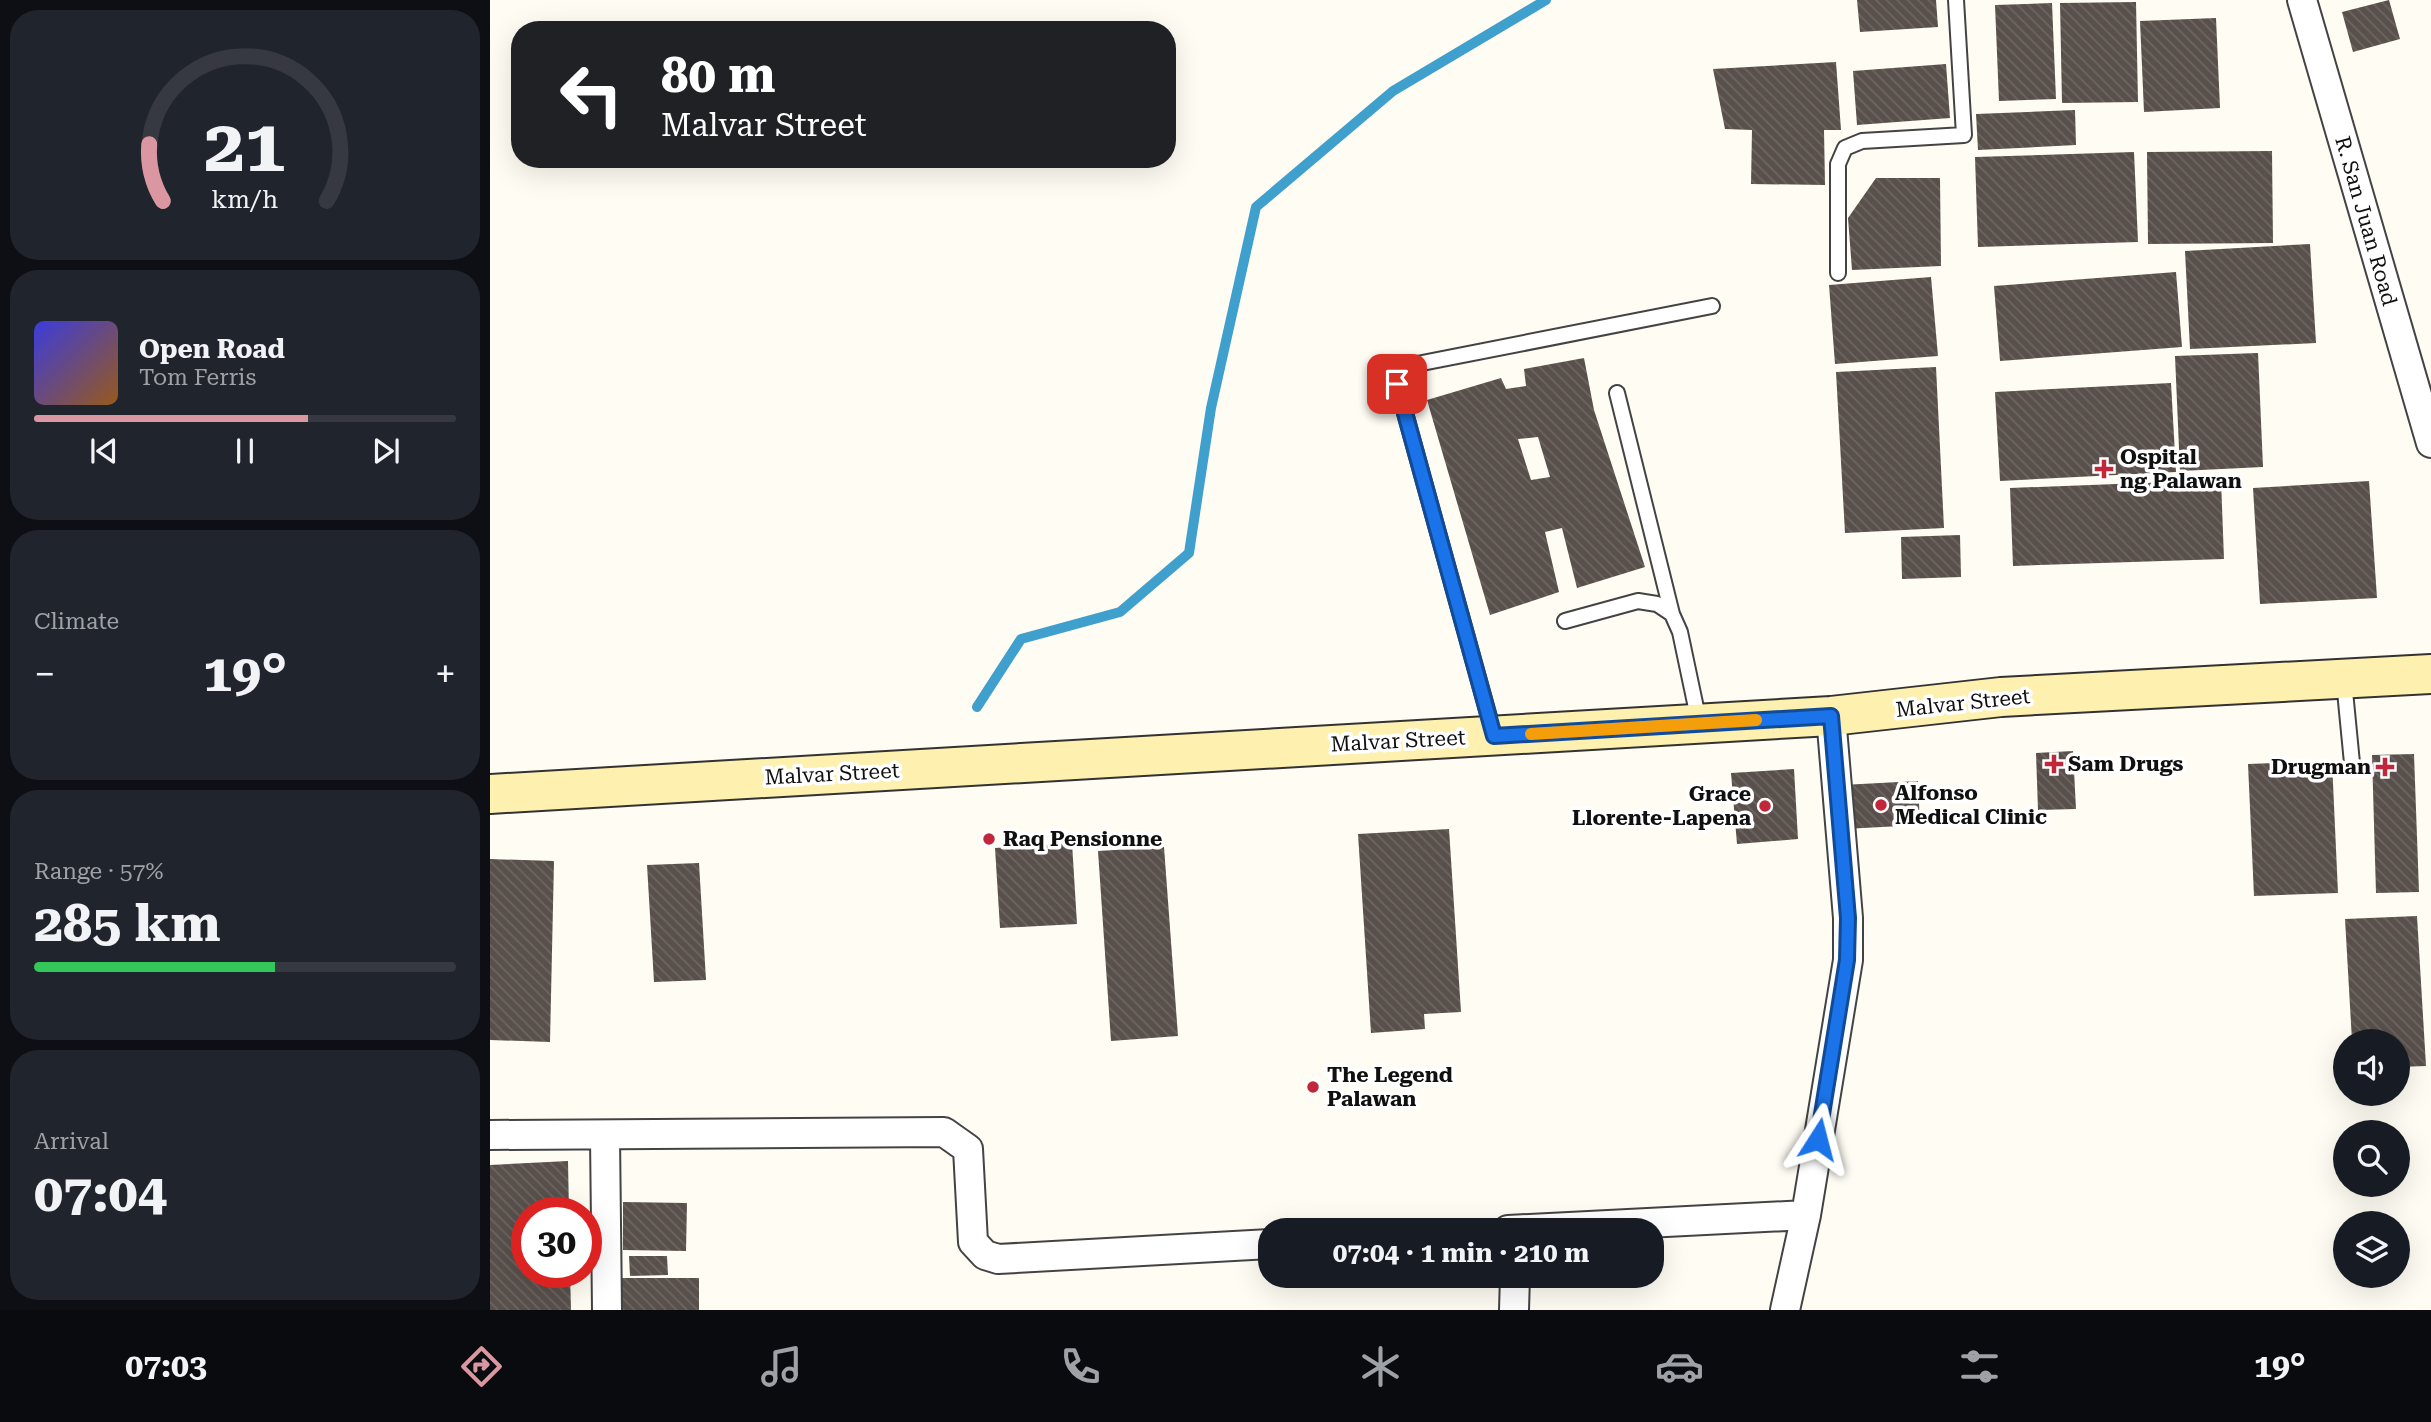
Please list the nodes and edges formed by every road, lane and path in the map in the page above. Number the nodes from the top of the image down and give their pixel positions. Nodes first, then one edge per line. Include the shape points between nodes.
1 (1956, 0) edge
2 (2302, 0) edge
3 (1838, 273) dead end
4 (1712, 306) dead end
5 (1617, 393) dead end
6 (2431, 443) edge
7 (1672, 614) junction
8 (1566, 621) dead end
9 (2431, 674) edge
10 (2344, 678) junction
11 (1831, 716) junction
12 (1699, 724) junction
13 (1494, 736) junction
14 (2352, 763) dead end
15 (490, 794) edge
16 (490, 1135) edge
17 (605, 1137) junction
18 (1806, 1215) junction
19 (1664, 1222) edge
20 (1258, 1245) edge
21 (1515, 1288) edge
22 (607, 1310) edge
23 (1514, 1310) edge
24 (1785, 1310) edge

1 - 3 lane via 1964,135 1862,141 1845,148 1838,164
2 - 6 street, R. San Juan Road
4 - 13 lane via 1418,364 1397,384
5 - 7 lane
7 - 8 lane via 1657,604 1639,601
7 - 12 lane
9 - 10 main road, Malvar Street
10 - 11 main road, Malvar Street via 2001,697
10 - 14 lane
11 - 12 main road, Malvar Street
11 - 18 street via 1848,918 1847,960
12 - 13 main road, Malvar Street
13 - 15 main road, Malvar Street
16 - 17 street
17 - 20 street via 944,1132 968,1149 973,1242 985,1255 998,1259
17 - 22 street
18 - 19 street
18 - 24 street
21 - 23 street

